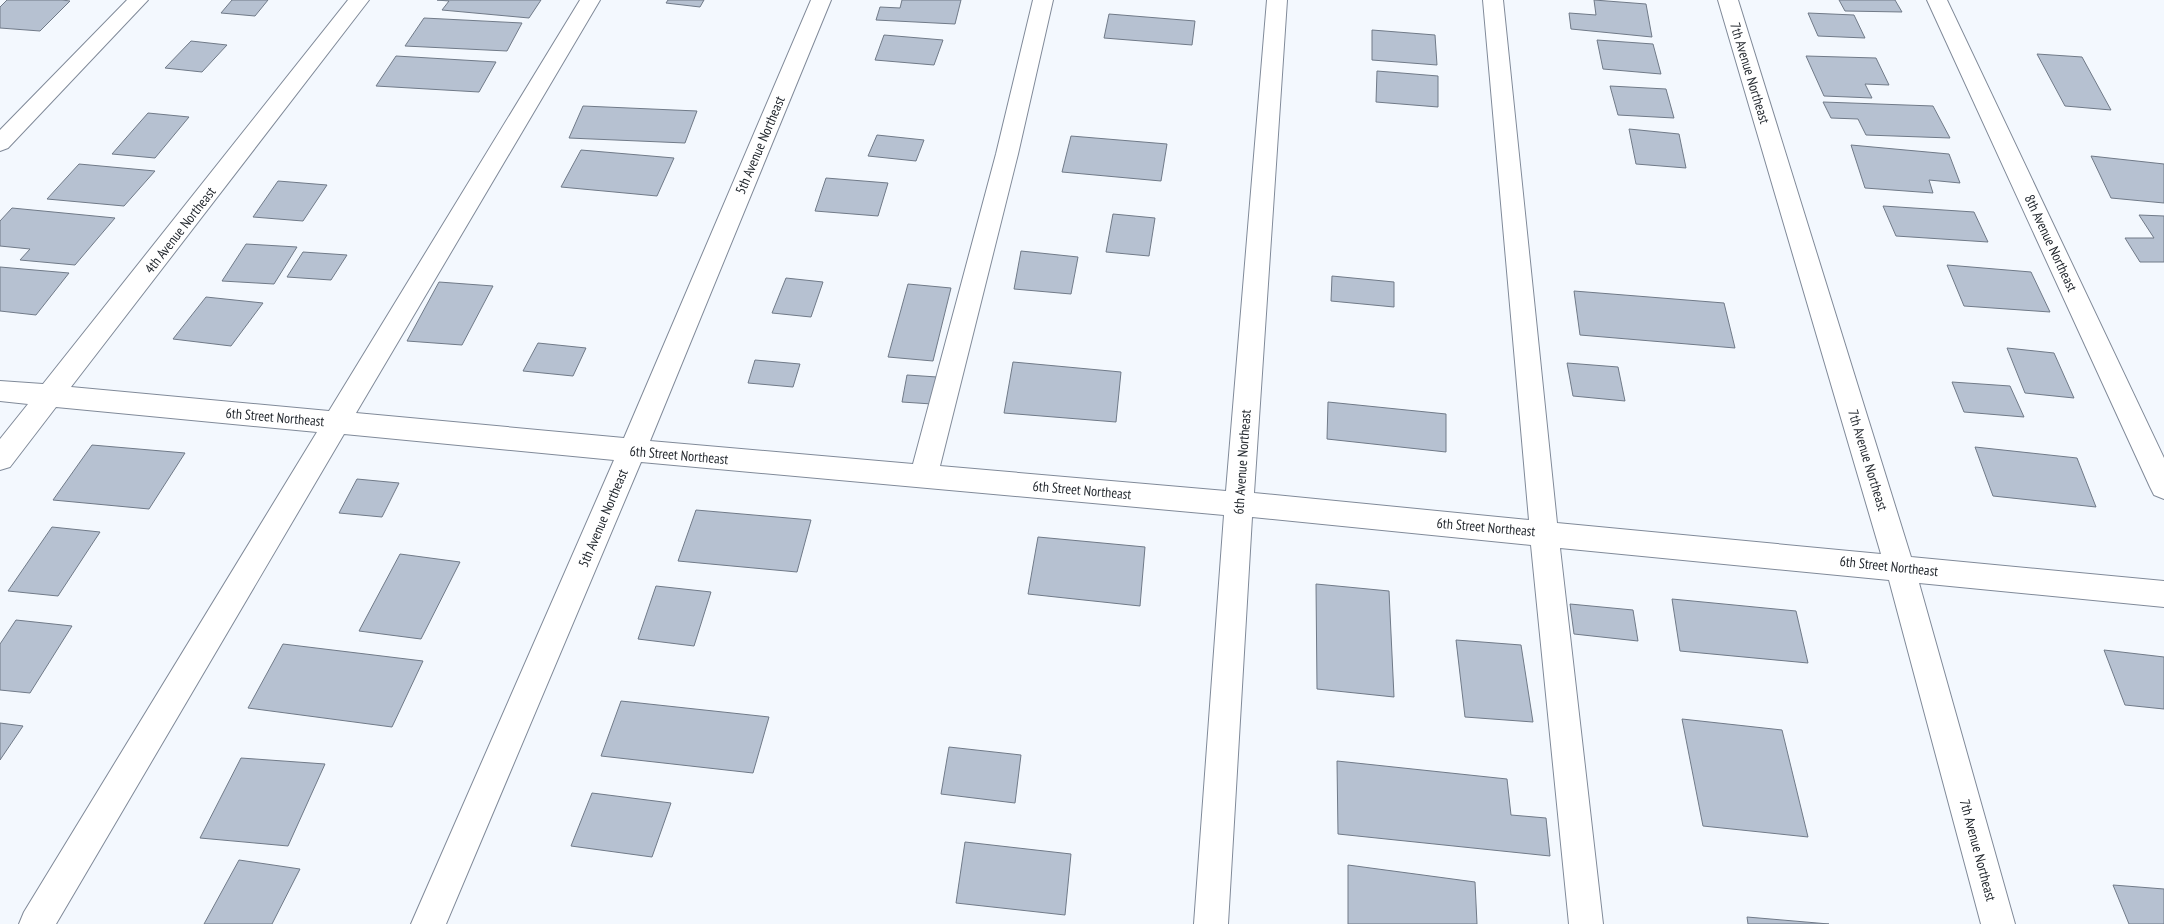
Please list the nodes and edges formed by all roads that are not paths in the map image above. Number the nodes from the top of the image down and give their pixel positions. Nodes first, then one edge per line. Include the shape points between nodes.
1 (138, 0) edge
2 (359, 0) edge
3 (590, 0) edge
4 (821, 0) edge
5 (1044, 0) edge
6 (1277, 0) edge
7 (1493, 0) edge
8 (1728, 0) edge
9 (1937, 0) edge
10 (0, 143) edge
11 (0, 391) edge
12 (49, 396) junction
13 (336, 423) junction
14 (632, 450) junction
15 (0, 459) edge
16 (924, 476) junction
17 (2164, 487) edge
18 (1239, 504) junction
19 (1544, 533) junction
20 (1900, 567) junction
21 (2164, 594) edge
22 (36, 924) edge
23 (428, 924) edge
24 (1211, 924) edge
25 (1586, 924) edge
26 (1998, 924) edge

1 - 10 street
2 - 12 street, 4th Avenue Northeast
3 - 13 street
4 - 14 street, 5th Avenue Northeast
5 - 16 street
6 - 18 street, 6th Avenue Northeast
7 - 19 street
8 - 20 street, 7th Avenue Northeast
9 - 17 street, 8th Avenue Northeast
11 - 12 street, 6th Street Northeast
12 - 13 street, 6th Street Northeast
12 - 15 street, 4th Avenue Northeast
13 - 14 street, 6th Street Northeast
13 - 22 street
14 - 16 street, 6th Street Northeast
14 - 23 street, 5th Avenue Northeast
16 - 18 street, 6th Street Northeast
18 - 19 street, 6th Street Northeast
18 - 24 street, 6th Avenue Northeast
19 - 20 street, 6th Street Northeast
19 - 25 street
20 - 21 street, 6th Street Northeast
20 - 26 street, 7th Avenue Northeast

